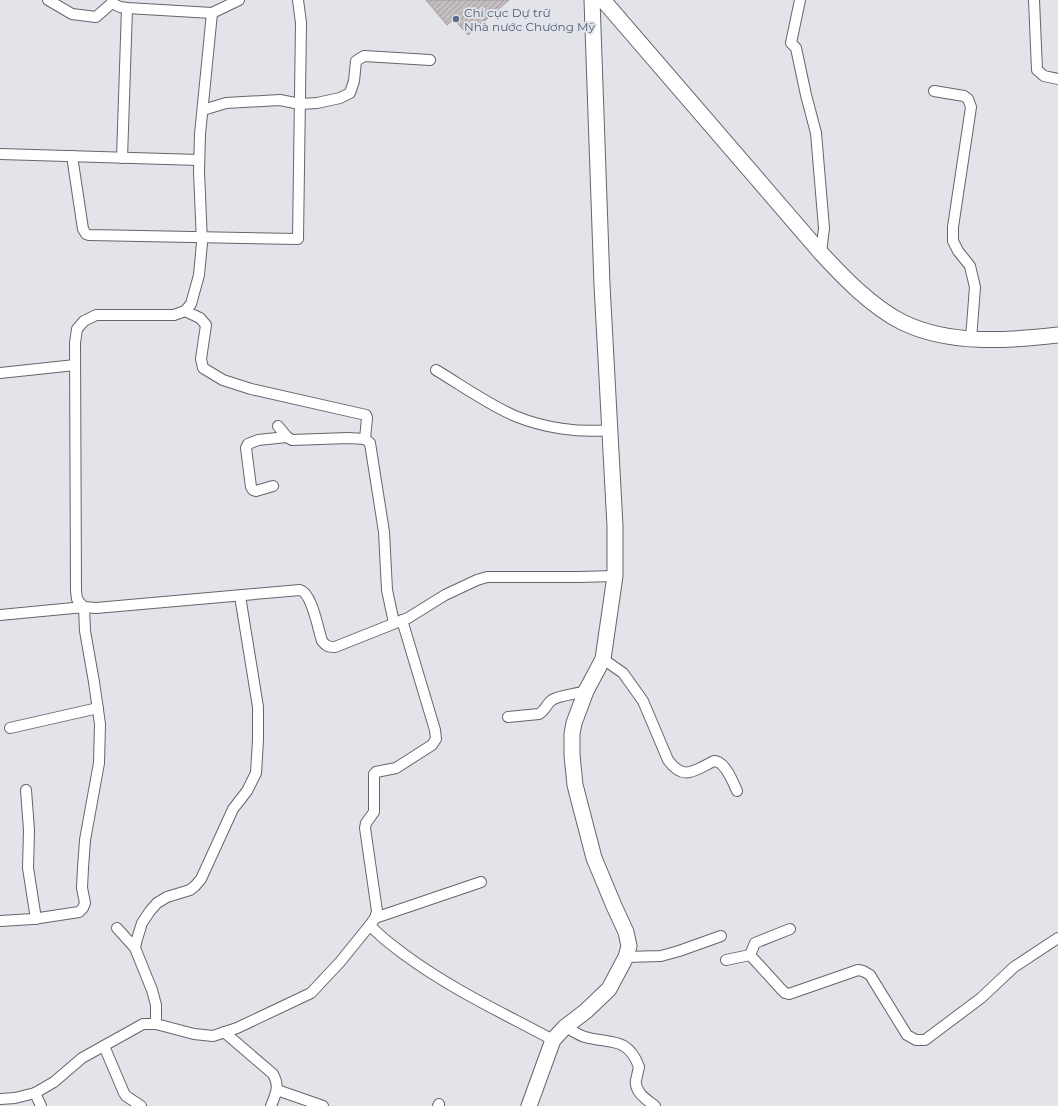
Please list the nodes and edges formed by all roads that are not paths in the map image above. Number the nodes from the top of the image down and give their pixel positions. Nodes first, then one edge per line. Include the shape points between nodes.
1 (48, 0) edge
2 (239, 0) edge
3 (298, 0) edge
4 (592, 0) edge
5 (603, 0) edge
6 (800, 0) edge
7 (1034, 0) edge
8 (112, 2) edge
9 (224, 4) edge
10 (127, 8) junction
11 (212, 13) junction
12 (430, 60) dead end
13 (1058, 79) edge
14 (934, 91) dead end
15 (300, 104) junction
16 (202, 110) junction
17 (0, 154) edge
18 (72, 156) junction
19 (122, 158) junction
20 (199, 160) junction
21 (202, 238) junction
22 (821, 253) junction
23 (185, 311) junction
24 (1058, 335) edge
25 (971, 339) junction
26 (75, 364) junction
27 (436, 370) dead end
28 (0, 373) edge
29 (278, 426) dead end
30 (609, 430) junction
31 (287, 437) junction
32 (366, 439) junction
33 (273, 486) dead end
34 (615, 576) junction
35 (240, 596) junction
36 (84, 607) junction
37 (0, 615) edge
38 (398, 622) junction
39 (603, 659) junction
40 (586, 692) junction
41 (98, 708) junction
42 (508, 717) dead end
43 (10, 728) dead end
44 (26, 790) dead end
45 (737, 791) dead end
46 (481, 882) dead end
47 (36, 919) junction
48 (0, 921) edge
49 (373, 922) junction
50 (117, 928) dead end
51 (790, 929) dead end
52 (721, 936) dead end
53 (1058, 938) edge
54 (135, 948) junction
55 (750, 955) junction
56 (626, 957) junction
57 (726, 960) dead end
58 (156, 1024) junction
59 (565, 1027) junction
60 (224, 1032) junction
61 (554, 1040) junction
62 (104, 1046) junction
63 (277, 1090) junction
64 (35, 1093) junction
65 (0, 1099) edge
66 (41, 1106) edge
67 (141, 1106) edge
68 (271, 1106) edge
69 (322, 1106) edge
70 (529, 1106) edge
71 (655, 1106) edge

1 - 8 street via 72,14 96,17
2 - 9 street
3 - 15 street via 301,23
4 - 30 main road
5 - 22 main road
6 - 22 street via 791,43 796,48 816,133 824,228
7 - 13 street via 1037,70 1044,76
8 - 10 street
9 - 11 street
10 - 11 street
10 - 19 street
11 - 16 street
12 - 15 street via 364,56 356,61 350,93 317,104
14 - 25 street via 964,96 971,107 953,241 970,266 974,287
15 - 16 street via 280,100 248,101 226,103
15 - 21 street via 298,239
16 - 20 street
17 - 18 street
18 - 19 street
18 - 21 street via 86,234
19 - 20 street
20 - 21 street
21 - 23 street via 199,275 191,304
22 - 25 main road via 883,311 902,322 947,337
23 - 26 street via 174,315 96,315 84,321 77,329
23 - 32 street via 200,318 206,325 201,359 203,368 223,380 251,389 366,415
24 - 25 main road via 1025,339
26 - 28 street
26 - 36 street via 76,591 77,599
27 - 30 street via 515,416 563,428
29 - 31 street
30 - 34 main road via 615,526
31 - 32 street via 292,440
31 - 33 street via 258,440 248,444 246,448 252,490
32 - 38 street via 369,440 371,447 384,532 387,590
34 - 38 street via 487,577 445,595
34 - 39 main road
35 - 36 street
35 - 38 street via 303,591 308,596 322,641 329,647
35 - 54 street via 258,707 256,773 252,784 233,809 201,879 190,890 167,897 153,907 142,923
36 - 37 street
36 - 41 street via 85,631
38 - 49 street via 436,739 432,745 396,768 374,774 374,812 365,828 377,911
39 - 40 main road
39 - 45 street via 623,673 643,701 673,767 686,773 714,760 718,761 732,778
40 - 42 street via 553,699 539,714
40 - 56 main road via 572,734 576,785 594,858 626,932 629,946
41 - 43 street
41 - 47 street via 99,763 85,840 82,888 85,904 79,912
44 - 47 street via 28,868
46 - 49 street
47 - 48 street
49 - 60 street via 311,993
49 - 61 street via 376,932 450,985
50 - 54 street
51 - 55 street via 755,944
52 - 56 street via 661,956
53 - 55 street via 1014,967 982,998 925,1040 920,1041 907,1035 870,975 863,971 858,970 789,994 785,993
54 - 58 street via 152,990 156,1005
55 - 57 street
56 - 59 main road via 609,989
58 - 60 street via 194,1034 213,1036
58 - 62 street via 143,1024
59 - 61 main road
59 - 71 street via 583,1036 615,1041 623,1045 638,1064 635,1082 639,1091 644,1099
60 - 63 street via 273,1074
61 - 70 main road
62 - 64 street via 82,1058 54,1082
62 - 67 street via 126,1096
63 - 68 street
63 - 69 street
64 - 65 street
64 - 66 street

